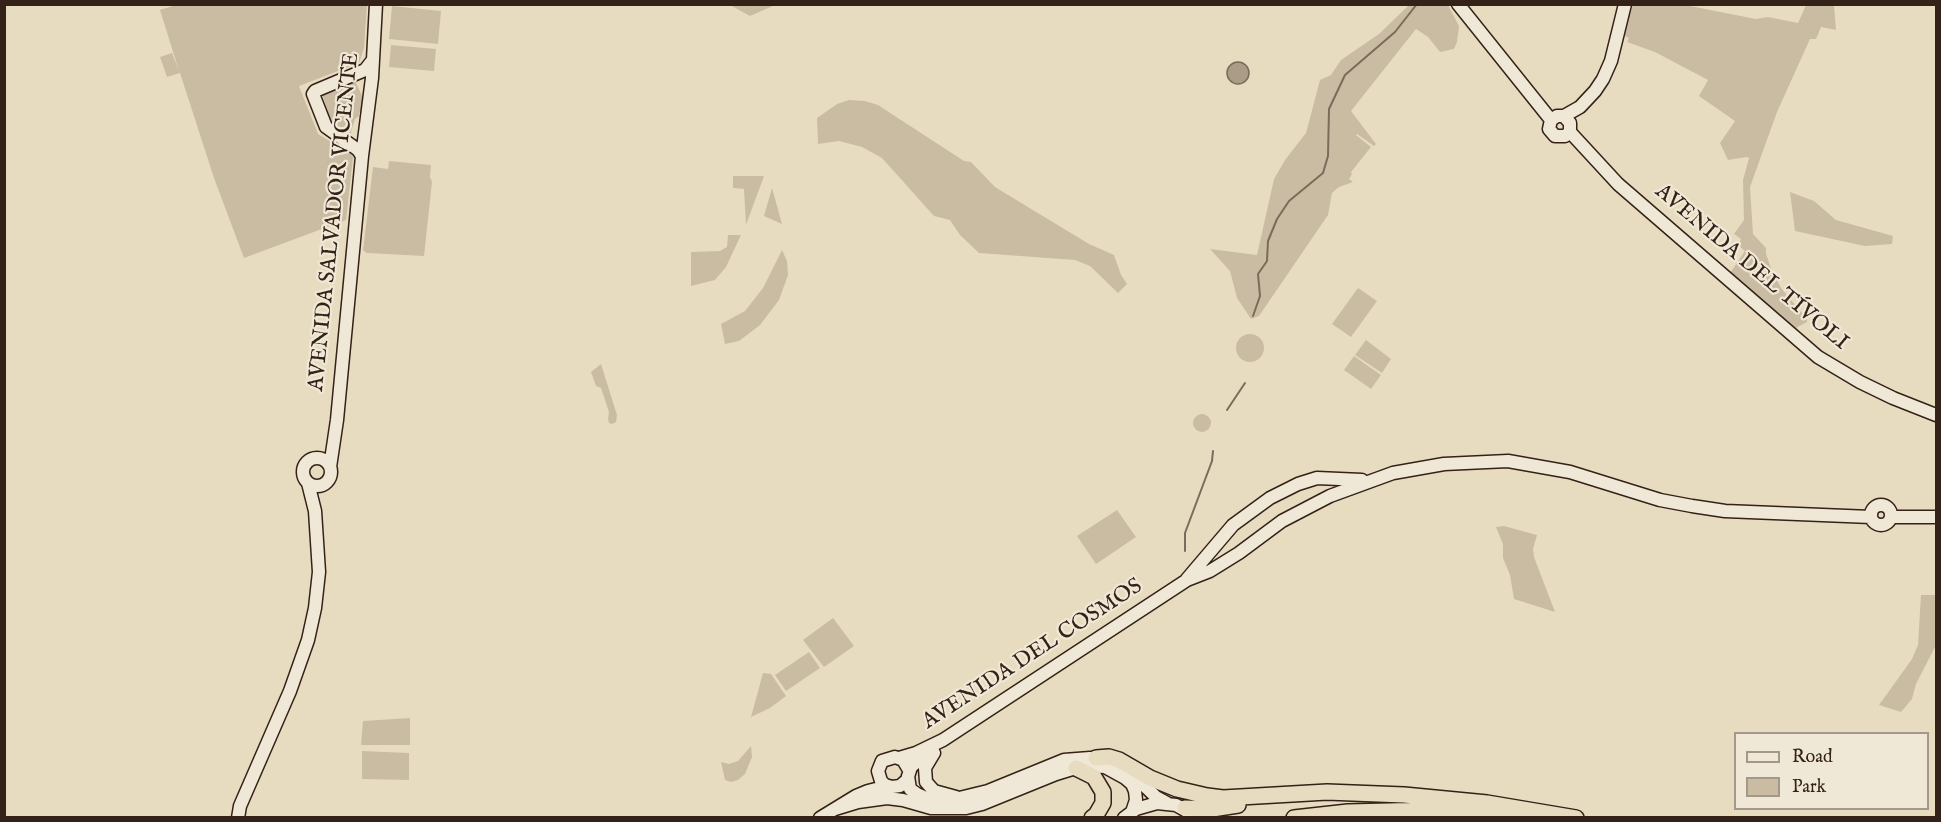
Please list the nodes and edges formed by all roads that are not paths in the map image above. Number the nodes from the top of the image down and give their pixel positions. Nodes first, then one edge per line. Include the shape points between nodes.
1 (376, 4) edge
2 (1458, 4) edge
3 (1624, 4) edge
4 (372, 61) junction
5 (1563, 124) junction
6 (362, 156) junction
7 (1936, 415) edge
8 (332, 444) junction
9 (319, 458) junction
10 (330, 467) junction
11 (1373, 479) junction
12 (1312, 480) junction
13 (308, 483) junction
14 (324, 484) junction
15 (1243, 517) junction
16 (1936, 517) edge
17 (316, 520) junction
18 (1257, 534) junction
19 (1187, 580) junction
20 (956, 732) junction
21 (944, 740) junction
22 (899, 758) junction
23 (1096, 758) junction
24 (1076, 768) junction
25 (878, 771) junction
26 (909, 773) junction
27 (890, 787) junction
28 (1366, 793) junction
29 (856, 796) junction
30 (959, 798) junction
31 (1167, 803) junction
32 (923, 806) junction
33 (1185, 808) junction
34 (835, 809) junction
35 (1128, 815) edge
36 (238, 818) edge
37 (820, 818) edge
38 (1092, 818) edge
39 (1199, 818) edge
40 (1293, 818) edge
41 (1516, 818) edge
42 (1576, 818) edge

1 - 4 street, AVENIDA SALVADOR VICENTE
2 - 5 street, AVENIDA DEL TÍVOLI via 1512,73
3 - 5 street via 1603,79
4 - 6 street, AVENIDA SALVADOR VICENTE
4 - 6 street via 365,70 312,94 326,127
5 - 7 street, AVENIDA DEL TÍVOLI via 1618,184 1818,357 1885,394
6 - 8 street, AVENIDA SALVADOR VICENTE
8 - 9 street
8 - 10 street, AVENIDA SALVADOR VICENTE
9 - 10 street
9 - 13 street via 310,459 303,468
10 - 14 street
11 - 12 street, AVENIDA DEL COSMOS
11 - 16 street, AVENIDA DEL COSMOS via 1414,468 1508,461 1570,472 1660,500 1725,511 1871,517 1876,524 1883,525 1892,517
11 - 18 street, AVENIDA DEL COSMOS
12 - 15 street, AVENIDA DEL COSMOS via 1270,498
12 - 18 street via 1320,485 1318,496
13 - 14 street
13 - 17 street
14 - 17 street
15 - 18 street via 1247,529
15 - 19 street, AVENIDA DEL COSMOS
17 - 36 street via 318,579 308,640
18 - 19 street, AVENIDA DEL COSMOS via 1210,571
19 - 20 street, AVENIDA DEL COSMOS
20 - 21 street, AVENIDA DEL COSMOS
20 - 30 street via 929,759 924,774 934,790
21 - 22 street, AVENIDA DEL COSMOS
21 - 26 street via 916,762
22 - 25 street via 886,759
22 - 26 street via 906,763
23 - 28 highway via 1119,760 1159,782 1207,796
23 - 30 street via 1064,760 988,791
23 - 31 street via 1129,772
24 - 32 street via 966,808
24 - 35 street via 1105,767 1132,784 1136,800
24 - 38 highway via 1094,777 1103,792 1103,803
25 - 27 street via 881,781
25 - 29 street
26 - 27 street via 904,784
26 - 30 street via 910,789 928,799
27 - 29 street
27 - 32 street
28 - 33 highway via 1212,809
28 - 42 highway via 1487,803
29 - 34 street
31 - 33 street
31 - 35 street via 1148,805
32 - 34 street via 887,798
33 - 39 street
34 - 37 street
40 - 41 highway via 1431,810

